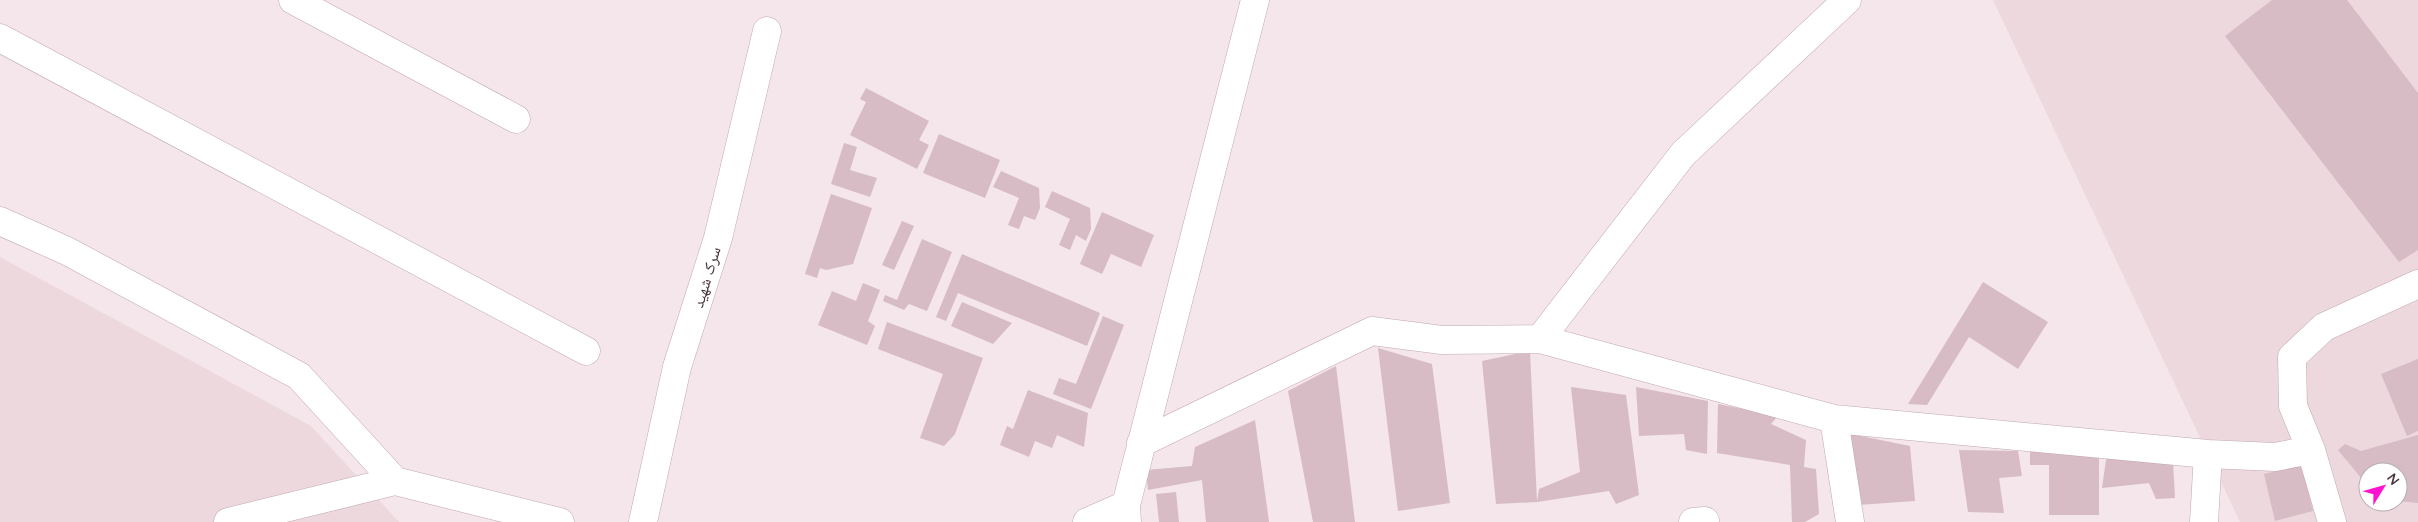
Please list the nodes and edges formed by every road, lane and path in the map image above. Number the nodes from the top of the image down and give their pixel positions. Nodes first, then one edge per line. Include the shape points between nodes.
1 (293, 0) edge
2 (1255, 0) edge
3 (1847, 0) edge
4 (767, 31) dead end
5 (0, 38) edge
6 (516, 119) dead end
7 (0, 221) edge
8 (2418, 284) edge
9 (1540, 339) junction
10 (586, 351) dead end
11 (1834, 419) junction
12 (1141, 443) junction
13 (2310, 450) junction
14 (2208, 454) junction
15 (395, 481) junction
16 (1126, 514) edge
17 (228, 522) edge
18 (560, 522) edge
19 (643, 522) edge
20 (1087, 522) edge
21 (1850, 522) edge
22 (2204, 522) edge
23 (2332, 522) edge

1 - 6 street
2 - 12 street
3 - 9 street via 1682,154
4 - 19 street, سرک شهید via 718,238 678,367
5 - 10 street
7 - 15 street via 67,251 299,376
8 - 13 street via 2324,327 2292,357 2293,406
9 - 11 street
9 - 12 street via 1442,340 1372,331
11 - 14 street
11 - 21 street
12 - 16 street
13 - 14 street via 2275,457
13 - 23 street
14 - 22 street
15 - 17 street
15 - 18 street
16 - 20 street

